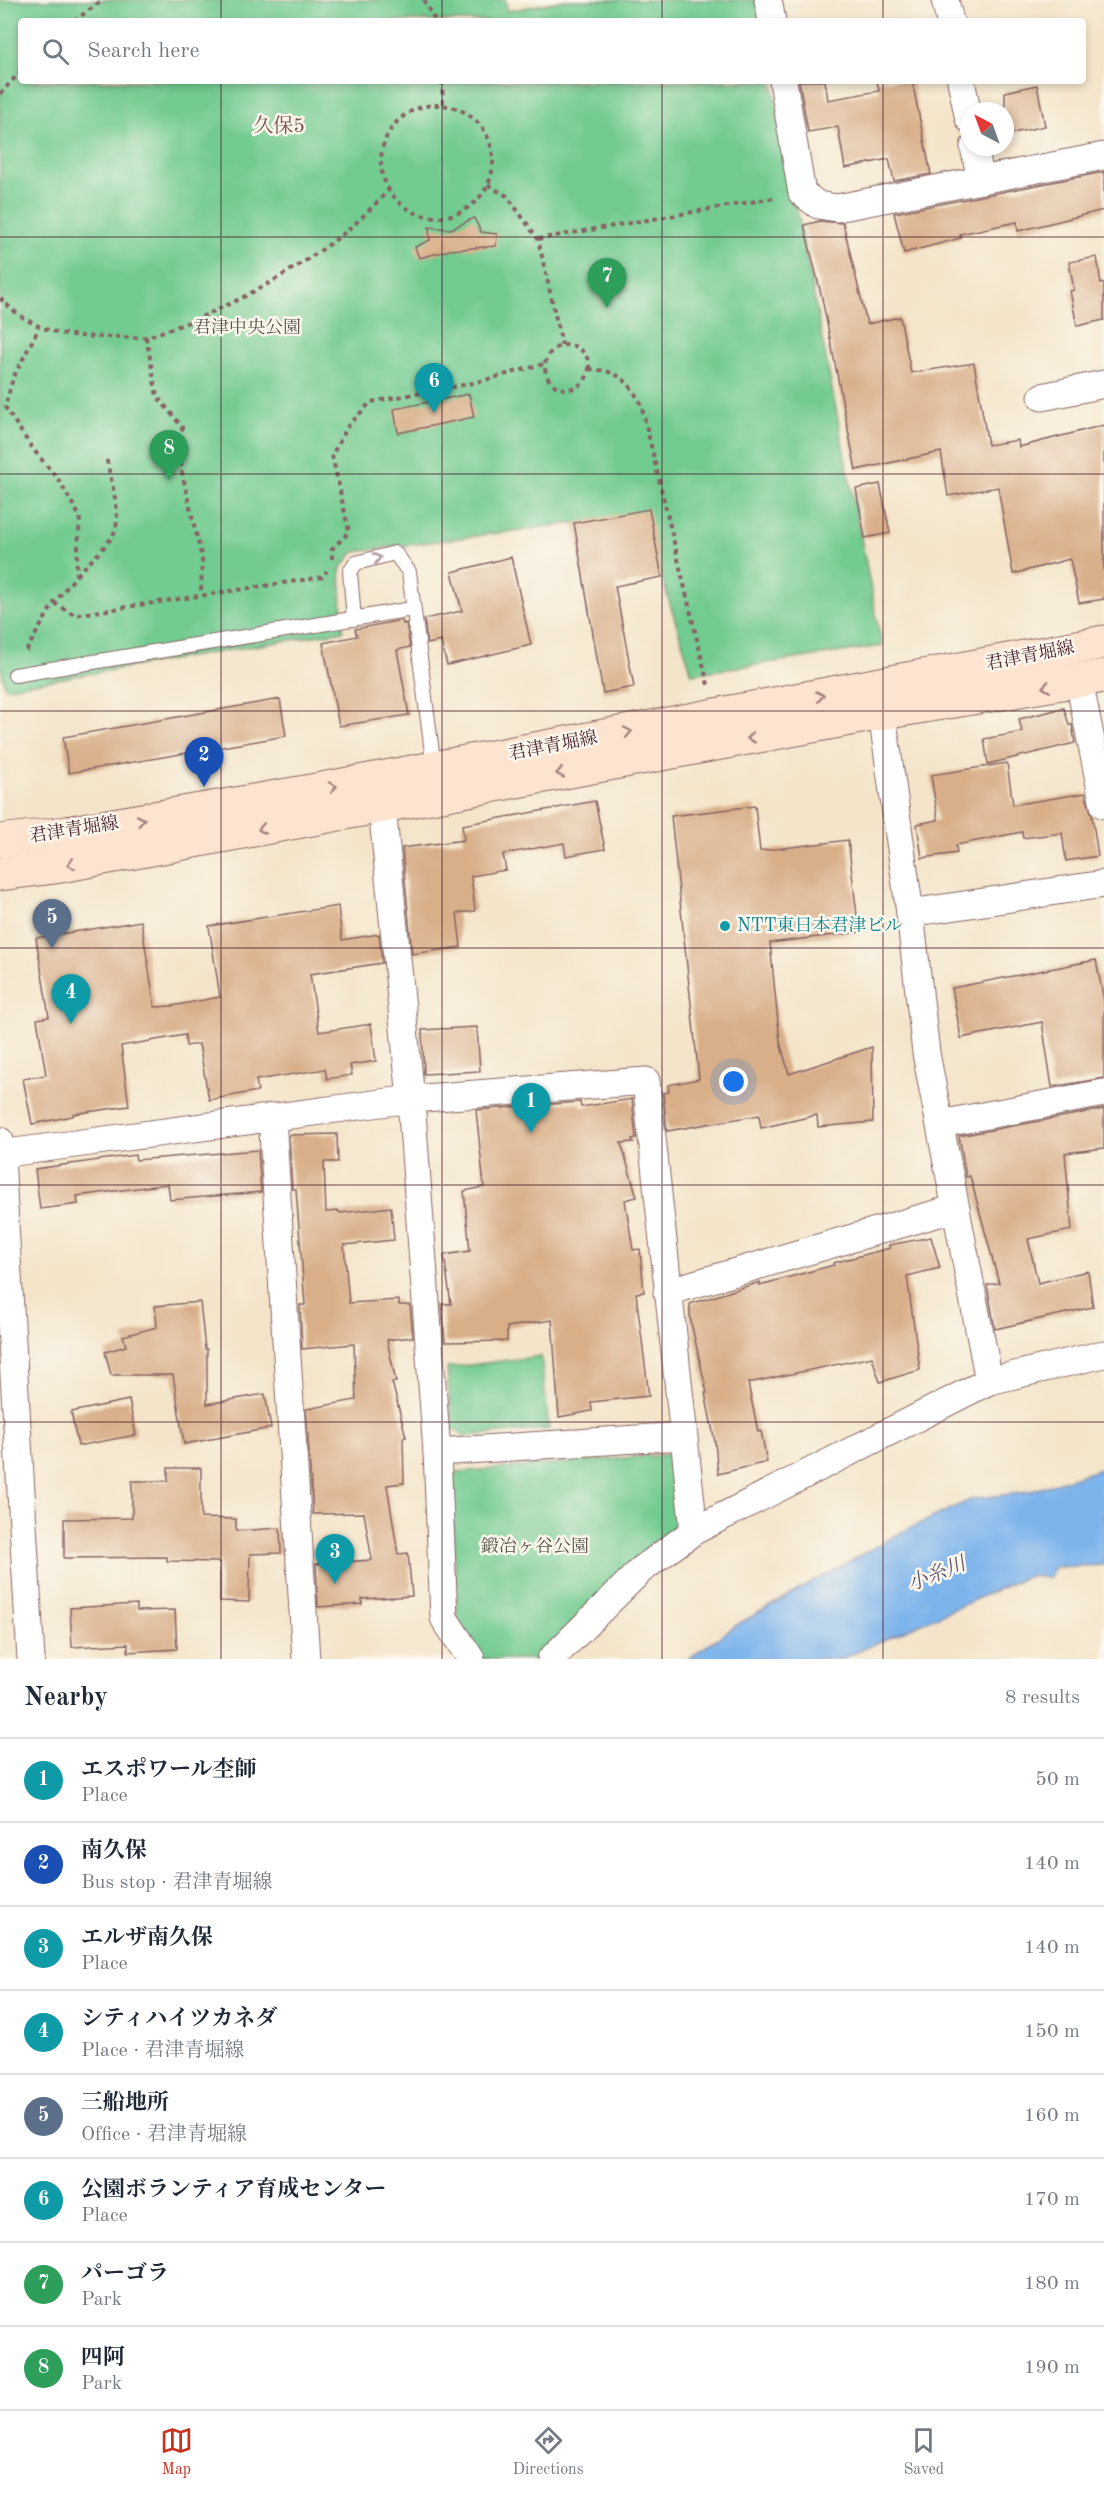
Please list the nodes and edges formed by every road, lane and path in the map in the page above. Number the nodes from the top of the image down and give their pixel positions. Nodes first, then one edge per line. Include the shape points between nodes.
1 (103, 0) edge
2 (424, 0) edge
3 (768, 0) edge
4 (945, 0) edge
5 (78, 18) edge
6 (433, 18) edge
7 (771, 18) edge
8 (949, 18) edge
9 (18, 74) edge
10 (442, 84) edge
11 (784, 84) edge
12 (962, 84) edge
13 (0, 94) edge
14 (965, 102) edge
15 (443, 105) junction
16 (977, 156) edge
17 (1104, 156) edge
18 (981, 180) junction
19 (488, 185) junction
20 (389, 190) junction
21 (802, 193) junction
22 (538, 239) junction
23 (0, 298) edge
24 (39, 328) junction
25 (146, 337) junction
26 (562, 345) junction
27 (544, 364) junction
28 (589, 369) junction
29 (1104, 384) edge
30 (1042, 397) dead end
31 (106, 456) dead end
32 (76, 576) junction
33 (201, 594) junction
34 (54, 603) junction
35 (412, 609) junction
36 (354, 619) junction
37 (1104, 642) edge
38 (23, 656) dead end
39 (15, 675) dead end
40 (1091, 679) edge
41 (882, 713) junction
42 (715, 715) junction
43 (434, 768) junction
44 (1104, 805) edge
45 (382, 807) junction
46 (0, 841) edge
47 (0, 874) edge
48 (1104, 884) edge
49 (910, 913) junction
50 (1104, 1092) edge
51 (411, 1099) junction
52 (272, 1117) junction
53 (940, 1124) junction
54 (0, 1141) edge
55 (0, 1154) edge
56 (956, 1208) junction
57 (668, 1292) junction
58 (1104, 1354) edge
59 (989, 1381) junction
60 (683, 1436) junction
61 (437, 1452) junction
62 (694, 1531) junction
63 (31, 1659) edge
64 (306, 1659) edge
65 (471, 1659) edge
66 (551, 1659) edge

1 - 5 path
2 - 6 path
3 - 7 street
4 - 8 street
9 - 13 path
10 - 15 path
11 - 21 street
12 - 14 street
15 - 19 path via 472,117 486,133 493,153
15 - 20 path via 412,110 390,130 381,160
16 - 18 street
17 - 18 street
18 - 21 street via 837,208 818,205
19 - 20 path via 472,205 457,214 440,217 407,208
19 - 22 path via 507,196
20 - 25 path via 361,219 309,258 223,307
21 - 22 path
22 - 26 path
23 - 24 path
24 - 25 path via 81,337
24 - 32 path via 13,378 5,407 58,479 80,517
25 - 33 path via 157,396 182,427 181,468 202,559
26 - 27 path via 550,352
26 - 28 path via 578,348
27 - 28 path via 546,376 564,390 585,381
27 - 33 path via 474,383 371,402 348,426 332,455 349,532 332,549 332,565 322,577
28 - 42 path via 609,370 624,380 641,404
29 - 30 street
31 - 32 path via 117,519 114,532
32 - 34 path
33 - 34 path via 75,615
34 - 38 path
35 - 36 lane
36 -> 35 lane via 350,572 356,563 395,553 409,572
35 - 43 lane
36 - 39 lane
42 -> 37 main road, 君津青堀線
40 -> 41 main road, 君津青堀線
40 - 44 street
41 -> 45 main road, 君津青堀線
41 - 49 street
43 -> 42 main road, 君津青堀線
46 -> 43 main road, 君津青堀線
45 -> 47 main road, 君津青堀線
45 - 51 street
48 - 49 street
49 - 53 street via 926,1053
50 - 53 street
51 - 52 street
51 - 57 street via 646,1082
51 - 61 street
52 - 55 street
52 - 64 street
53 - 56 street
54 - 55 street
55 - 63 street
56 - 57 street
56 - 59 street
57 - 60 street
58 - 59 street
59 - 62 street
60 - 61 street
60 - 62 street
61 - 65 street via 444,1618
62 - 66 street via 641,1570

